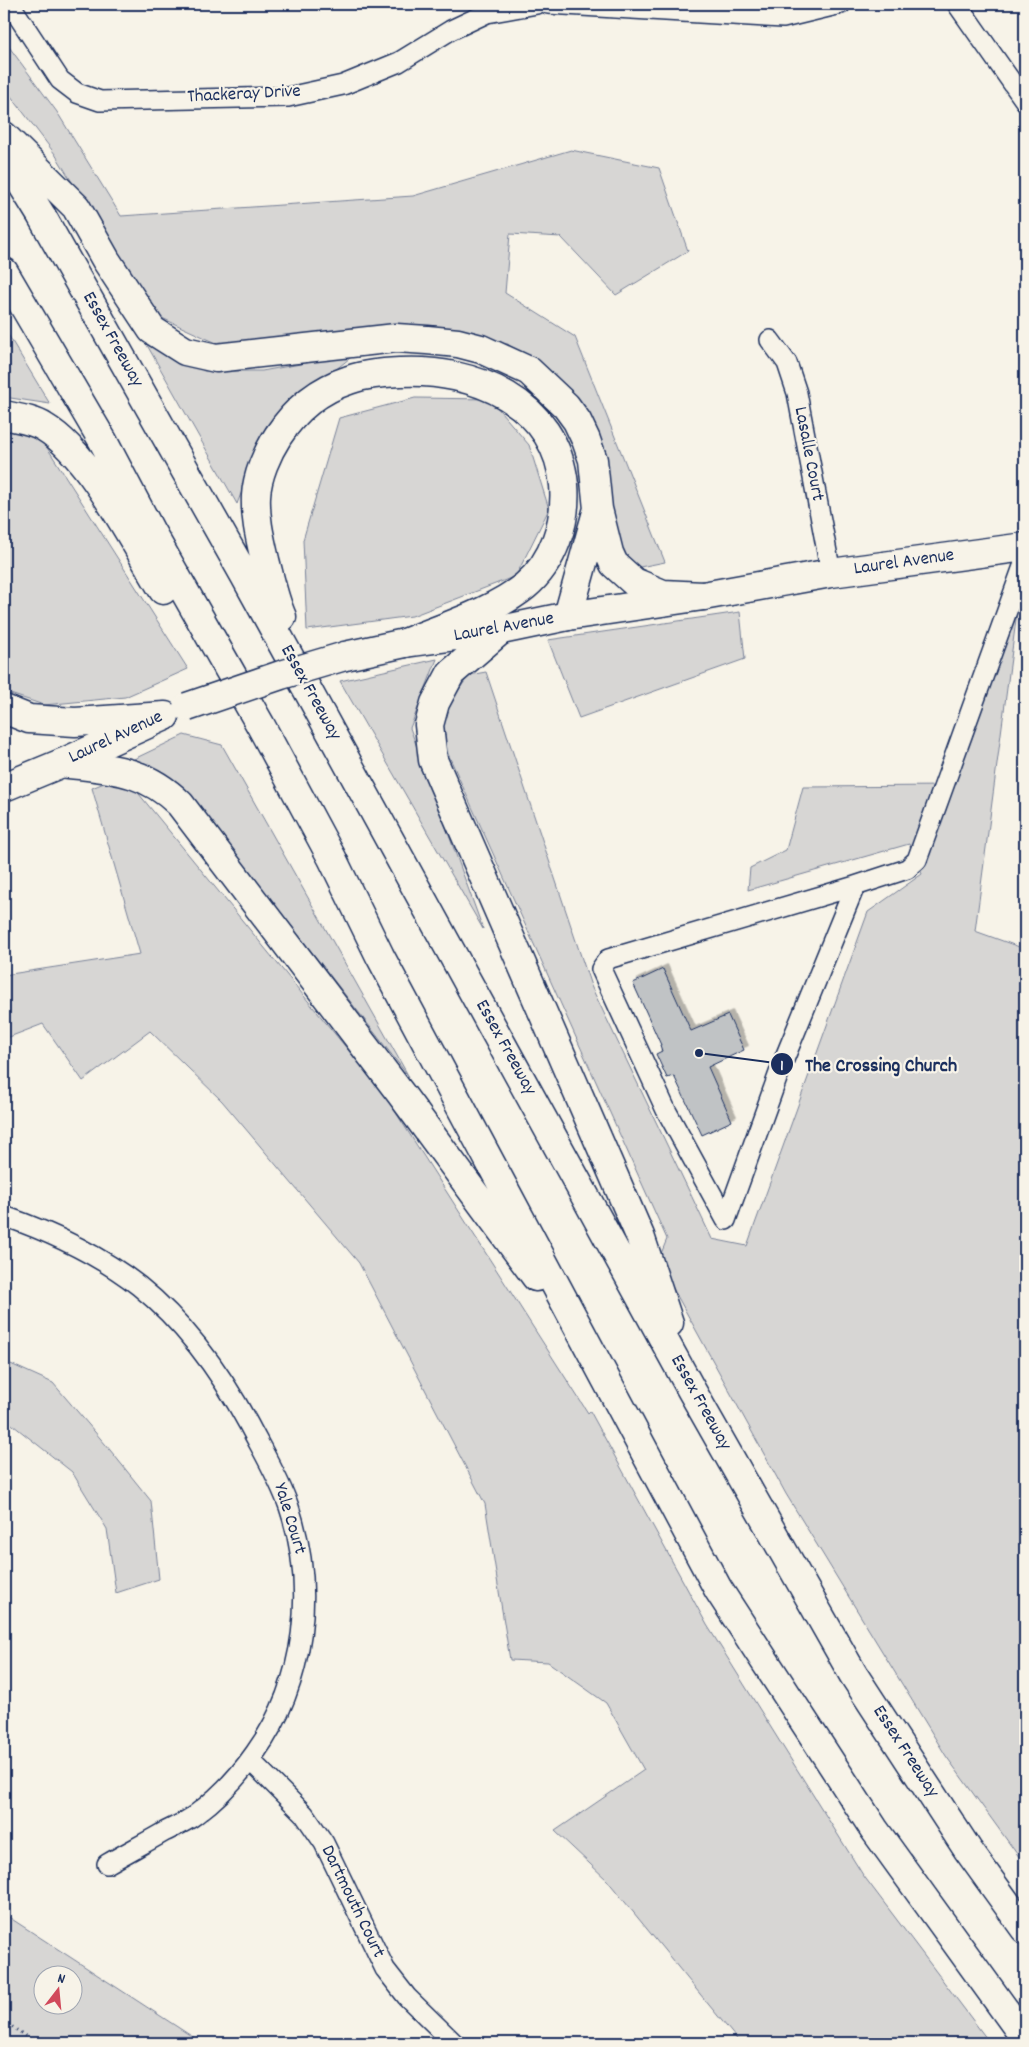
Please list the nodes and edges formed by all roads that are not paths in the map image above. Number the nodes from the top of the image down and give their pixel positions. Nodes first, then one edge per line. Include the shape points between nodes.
1 (10, 4) edge
2 (537, 4) edge
3 (548, 4) edge
4 (841, 4) edge
5 (957, 4) edge
6 (777, 11) edge
7 (1025, 101) edge
8 (4, 136) edge
9 (4, 156) edge
10 (4, 272) edge
11 (770, 340) dead end
12 (4, 415) edge
13 (598, 509) junction
14 (1025, 547) edge
15 (1025, 561) edge
16 (831, 573) junction
17 (703, 596) junction
18 (568, 616) junction
19 (501, 630) junction
20 (405, 643) junction
21 (4, 708) edge
22 (176, 711) junction
23 (333, 736) junction
24 (62, 763) junction
25 (4, 787) edge
26 (303, 805) junction
27 (855, 886) junction
28 (4, 1216) edge
29 (590, 1349) junction
30 (692, 1391) junction
31 (250, 1760) junction
32 (107, 1864) dead end
33 (1025, 1929) edge
34 (1025, 2038) edge
35 (454, 2043) edge

1 - 2 street, Thackeray Drive via 60,80 77,93 100,100 288,97 343,84 399,62 451,30 487,13
3 - 6 street
4 - 6 street
5 - 7 street
8 - 13 main road via 76,207 152,330 185,351 216,358 396,338 451,342 481,349 529,371 577,421 593,460
9 - 23 main road, Essex Freeway via 41,215
10 - 26 main road via 104,441 155,540
11 - 16 street, Lasalle Court via 787,363 797,393
12 - 26 main road via 44,426 71,449 104,493 252,733
13 - 17 main road via 611,559 623,574 663,594
13 - 18 main road
14 - 16 main road, Laurel Avenue
15 - 27 street via 917,860 907,868
16 - 17 main road, Laurel Avenue
17 - 18 main road, Laurel Avenue
18 - 19 main road, Laurel Avenue
19 - 20 main road, Laurel Avenue
19 - 30 main road via 452,673 435,702 428,725 432,760 640,1236
20 - 22 main road, Laurel Avenue, bridge via 344,656
20 - 23 main road via 494,605 524,586 542,567 556,541 565,494 559,459 552,443 534,417 509,396 461,377 415,371 347,380 304,404 270,448 256,494 256,519 275,602
21 - 22 main road via 29,719 75,722
22 - 24 main road, Laurel Avenue
23 - 30 main road, Essex Freeway
24 - 25 main road, Laurel Avenue
24 - 29 main road via 136,775 154,783 180,804
26 - 29 main road
27 - 27 street via 608,959 601,969 666,1110 726,1220 783,1062
28 - 31 street, Yale Court via 75,1244 109,1264 168,1313 217,1373 278,1479 297,1533 302,1561 303,1618 296,1661 283,1702
29 - 34 main road via 718,1589 874,1829
30 - 33 main road, Essex Freeway via 853,1674 968,1850
31 - 32 street, Yale Court via 194,1816
31 - 35 street, Dartmouth Court via 304,1814 324,1843 385,1969 407,1997

